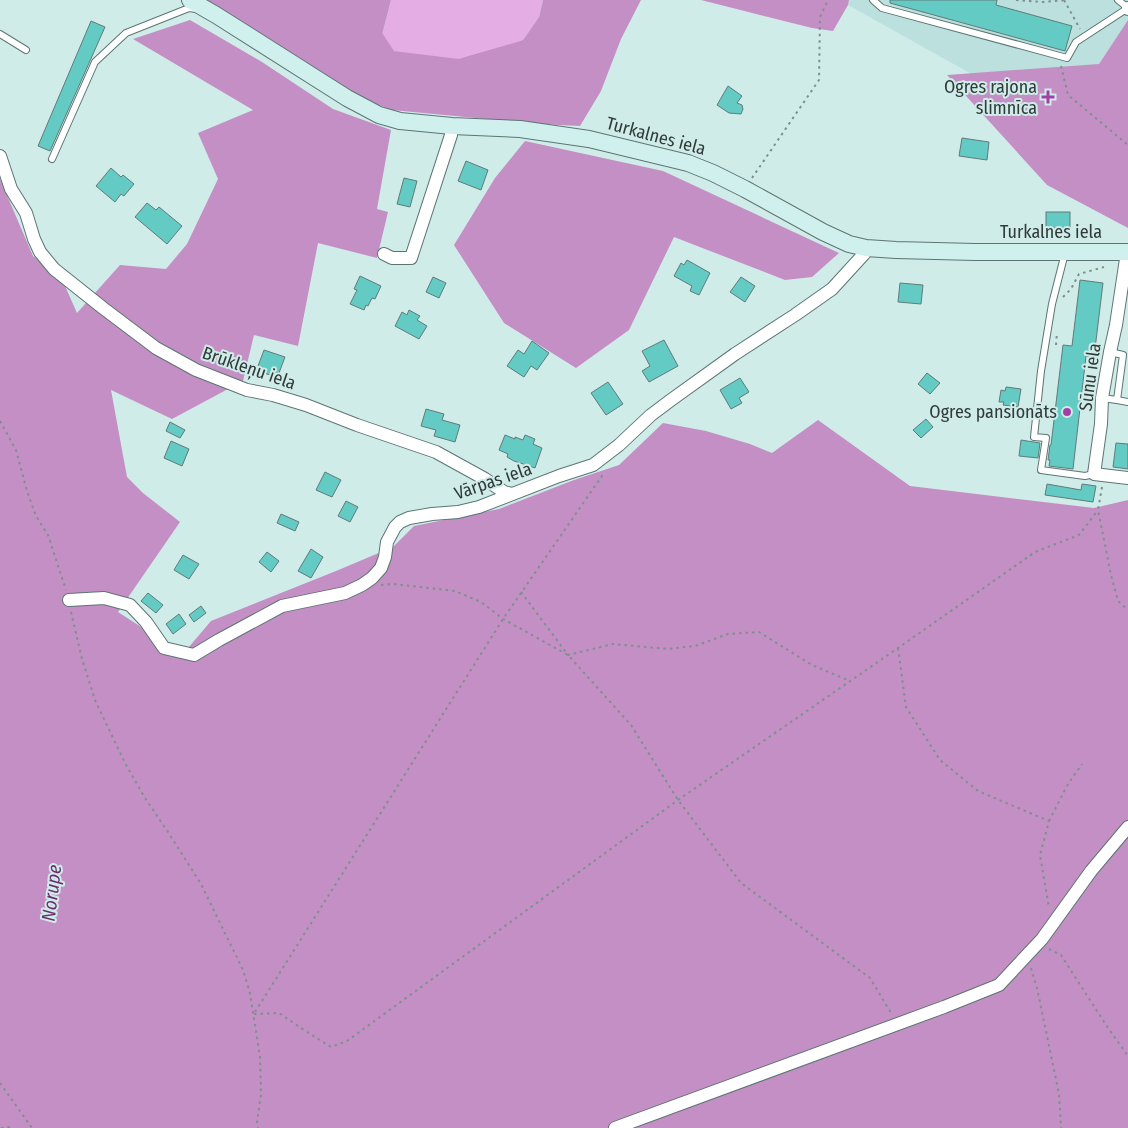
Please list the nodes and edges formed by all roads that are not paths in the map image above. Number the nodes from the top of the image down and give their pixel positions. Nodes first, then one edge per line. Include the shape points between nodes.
1 (190, 0) edge
2 (874, 0) edge
3 (1118, 0) edge
4 (1128, 8) edge
5 (216, 15) junction
6 (0, 34) edge
7 (26, 50) dead end
8 (452, 126) junction
9 (0, 156) edge
10 (52, 158) dead end
11 (866, 248) junction
12 (1065, 252) junction
13 (1128, 252) edge
14 (384, 254) dead end
15 (1110, 352) junction
16 (1102, 398) junction
17 (1117, 400) junction
18 (1128, 402) edge
19 (1098, 474) junction
20 (1128, 478) edge
21 (512, 494) junction
22 (69, 600) dead end
23 (1128, 827) edge
24 (614, 1128) edge

1 - 5 main road, Turkalnes iela
2 - 4 lane via 882,8 1067,58 1076,42
3 - 4 lane
5 - 8 main road, Turkalnes iela via 379,115 400,121
5 - 10 lane via 189,8 126,33 95,62
6 - 7 lane
8 - 11 main road, Turkalnes iela via 520,129 589,139 688,163 745,189 823,232
8 - 14 street via 411,258 392,258
9 - 21 street, Brūkleņu iela via 40,252 54,269 156,348 196,370 247,390 306,405 436,452
11 - 12 main road, Turkalnes iela
11 - 21 street, Vārpas iela via 832,289 664,405 594,464
12 - 13 main road, Turkalnes iela
12 - 19 lane via 1044,350 1034,437 1046,438 1041,470 1085,476
13 - 15 street, Sūnu iela
15 - 16 street, Sūnu iela
15 - 17 lane via 1122,355
16 - 17 lane
16 - 19 street, Sūnu iela
17 - 18 lane
19 - 20 street
21 - 22 street, Vārpas iela via 479,507 400,522 387,542 381,568 359,587 282,606 194,655 164,648 130,605 104,598
23 - 24 street via 1090,871 1030,952 999,985

